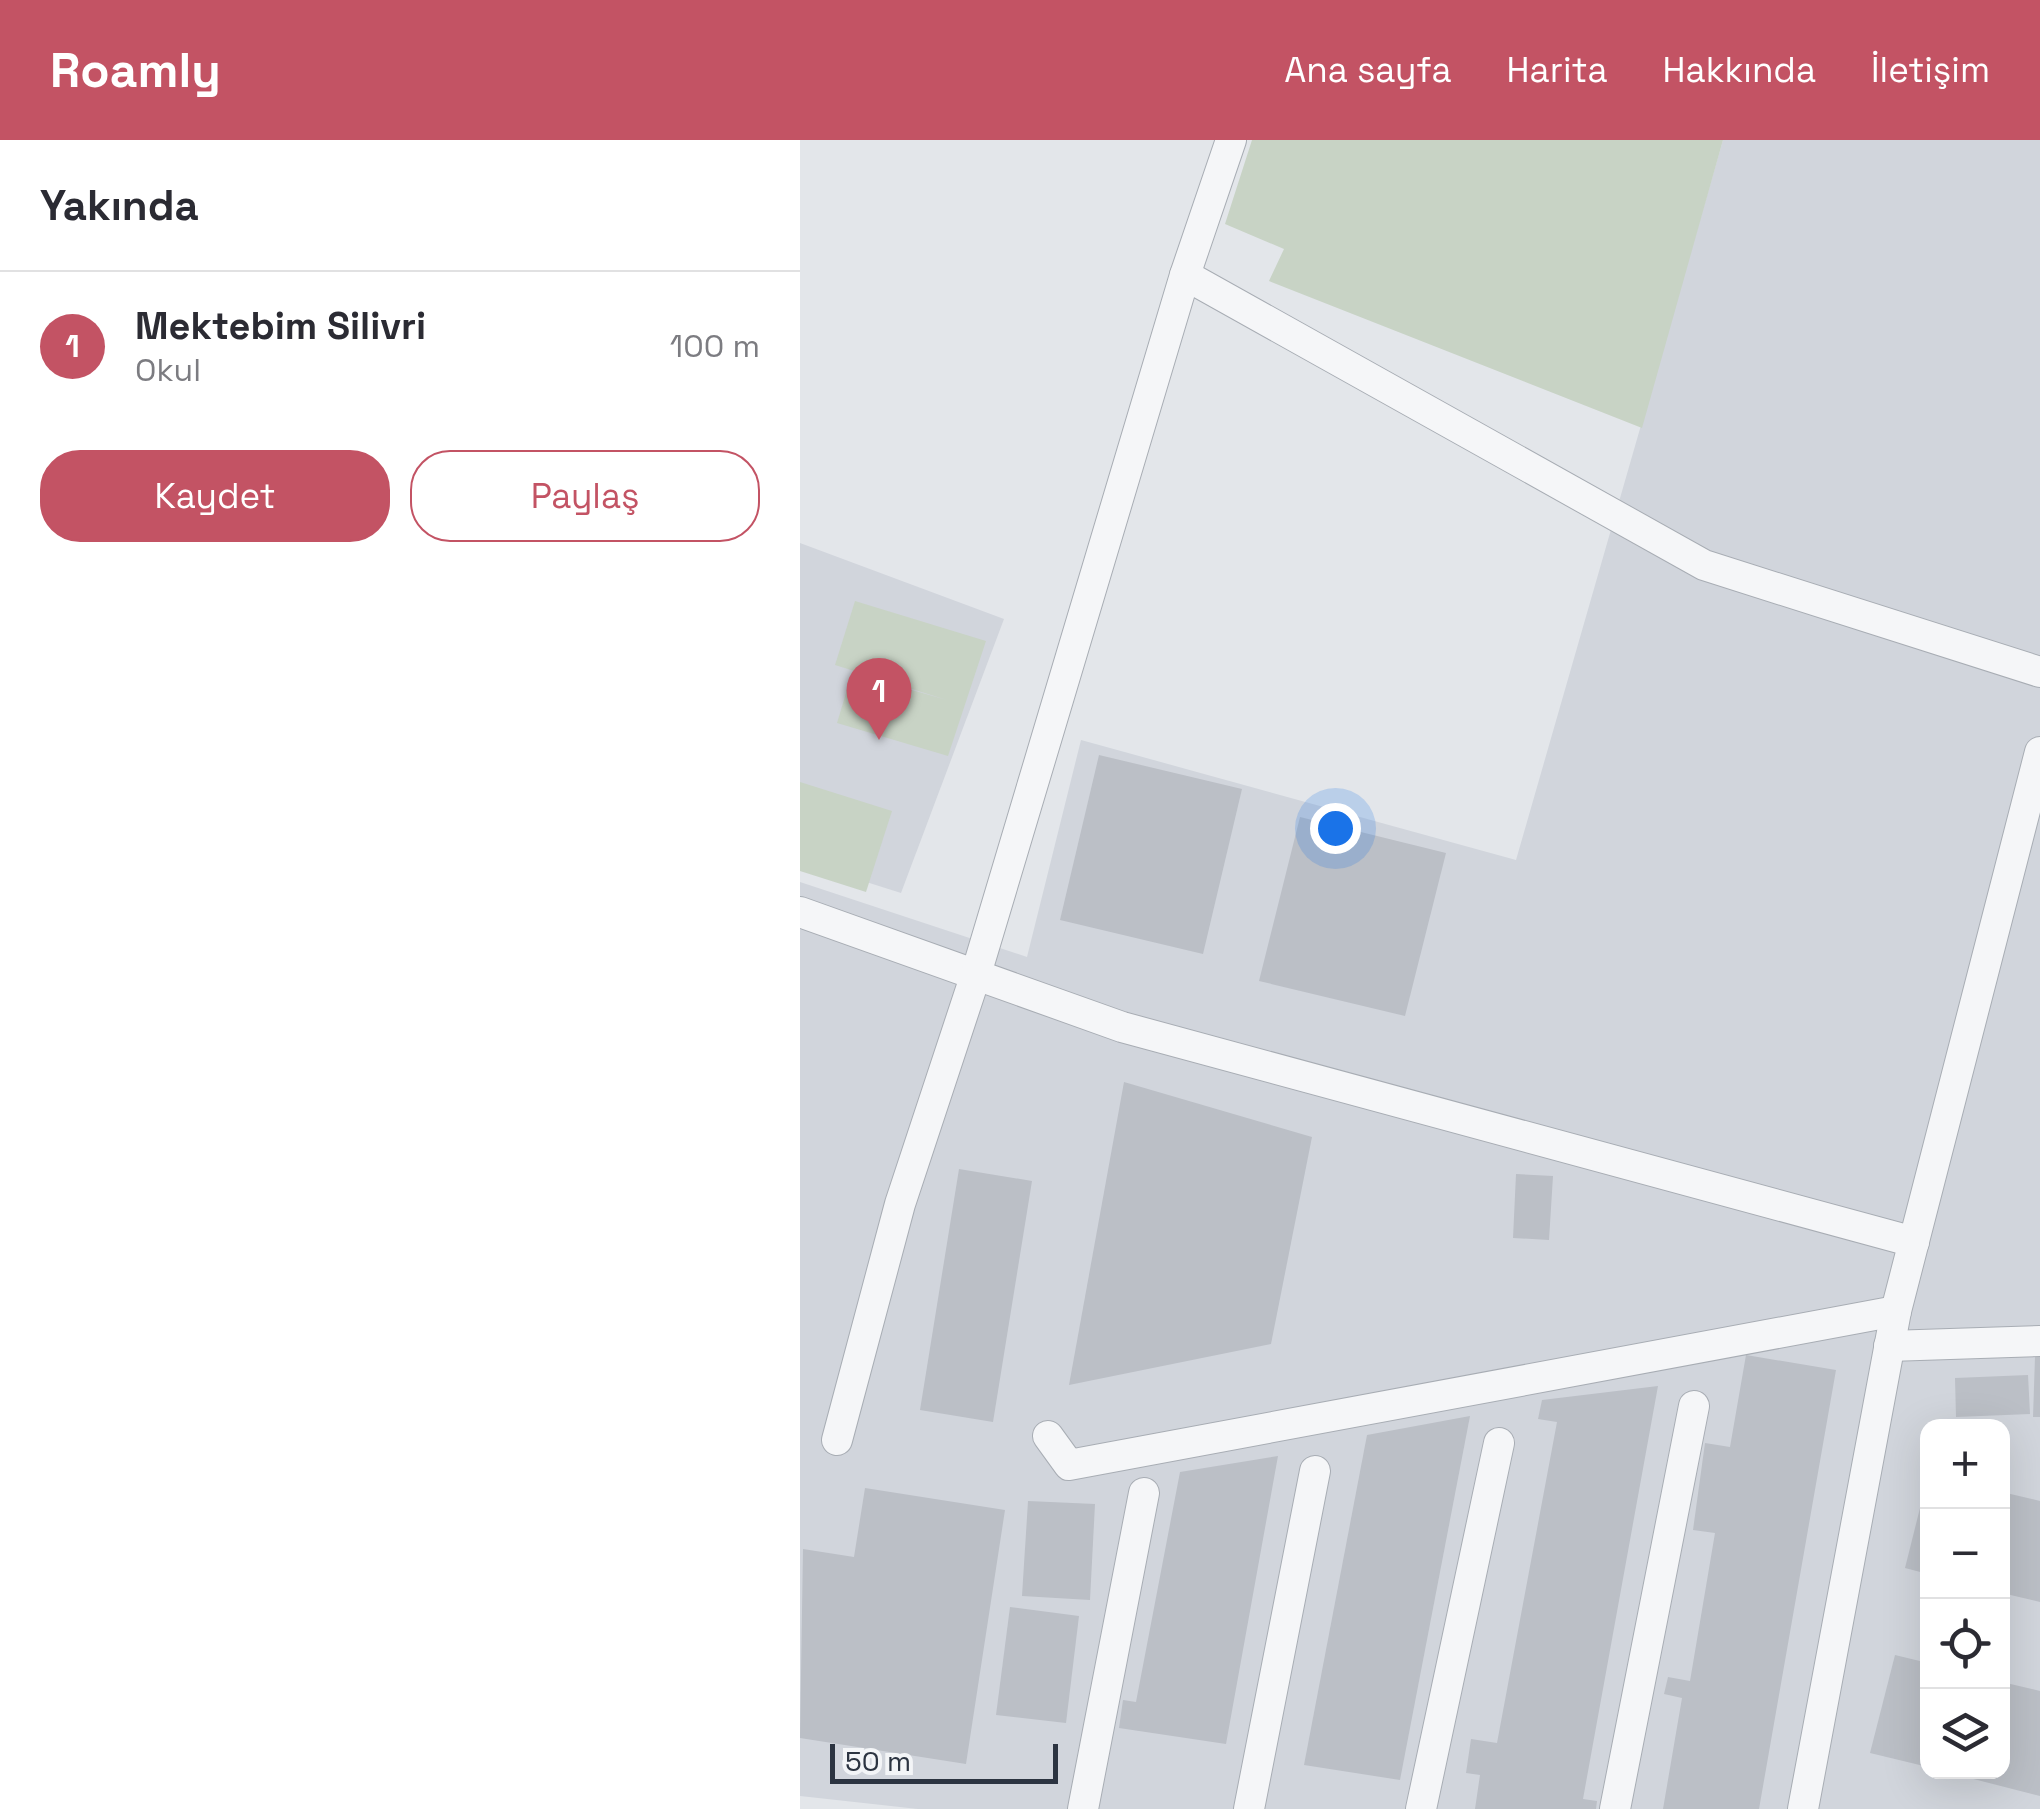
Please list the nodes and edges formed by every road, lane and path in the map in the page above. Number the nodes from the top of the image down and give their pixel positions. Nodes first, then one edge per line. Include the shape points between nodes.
1 (1231, 140) edge
2 (1186, 275) junction
3 (2040, 672) edge
4 (2040, 752) edge
5 (800, 912) edge
6 (976, 974) junction
7 (1914, 1242) junction
8 (1896, 1310) junction
9 (2040, 1341) edge
10 (1889, 1346) junction
11 (1694, 1406) dead end
12 (1048, 1436) dead end
13 (837, 1440) dead end
14 (1499, 1443) dead end
15 (1315, 1471) dead end
16 (1144, 1493) dead end
17 (1083, 1809) edge
18 (1248, 1809) edge
19 (1420, 1809) edge
20 (1615, 1809) edge
21 (1803, 1809) edge

1 - 2 street
2 - 3 street via 1704,565
2 - 6 street
4 - 7 street
5 - 6 street
6 - 7 street via 1122,1028
6 - 13 street via 900,1204
7 - 8 street
8 - 10 street
8 - 12 street via 1070,1465
9 - 10 street
10 - 21 street
11 - 20 street
14 - 19 street
15 - 18 street
16 - 17 street

